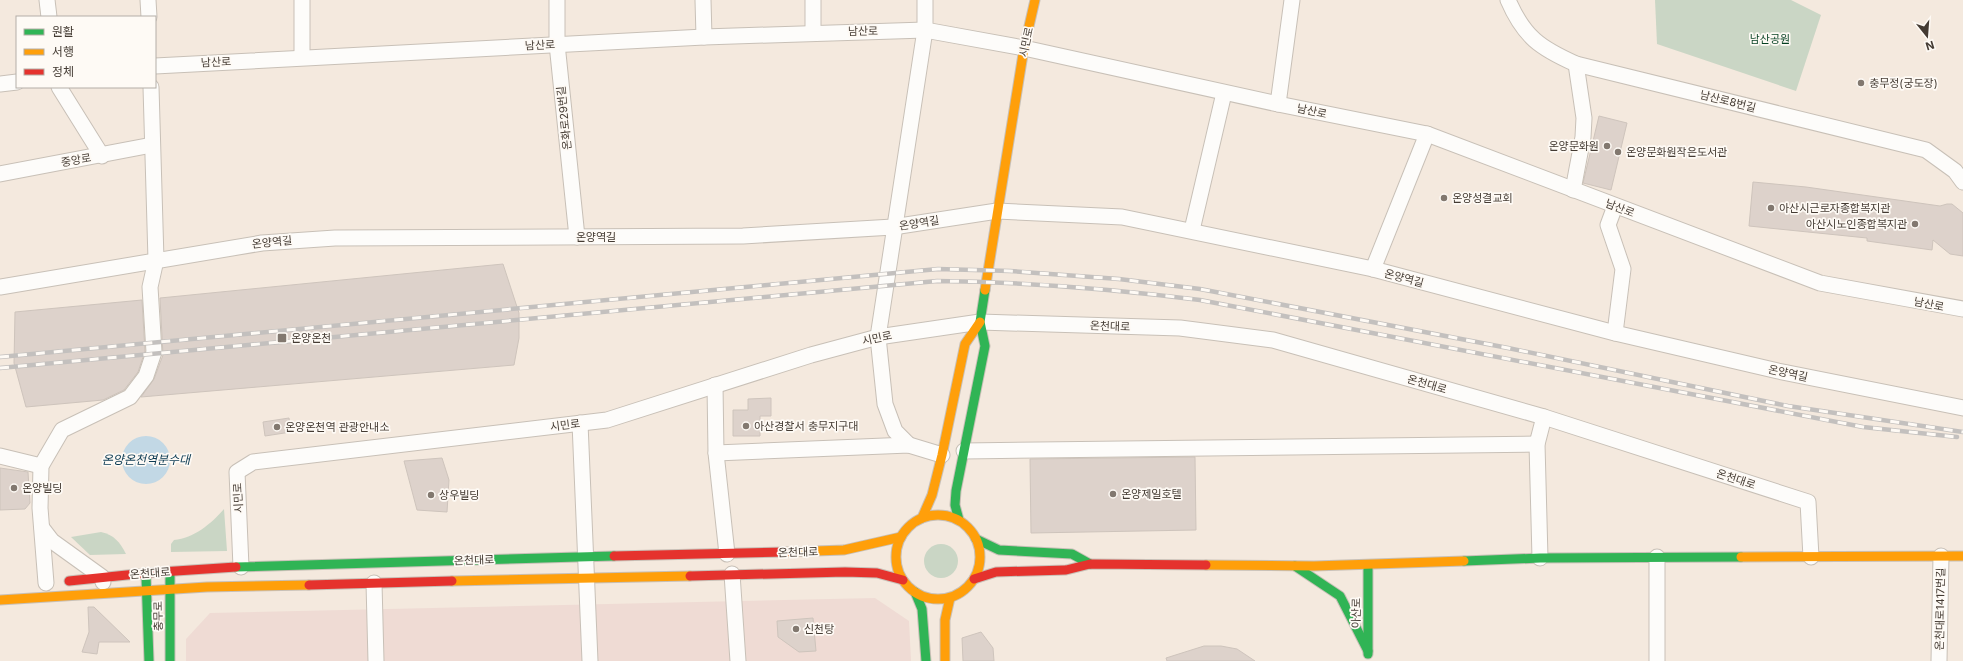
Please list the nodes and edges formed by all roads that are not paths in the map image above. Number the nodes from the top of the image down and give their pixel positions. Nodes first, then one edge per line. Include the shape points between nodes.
1 (47, 0) edge
2 (148, 0) edge
3 (302, 0) edge
4 (557, 0) edge
5 (703, 0) edge
6 (813, 0) edge
7 (925, 0) edge
8 (1035, 0) edge
9 (1292, 0) edge
10 (1508, 0) edge
11 (49, 16) edge
12 (149, 16) edge
13 (925, 30) junction
14 (813, 32) junction
15 (704, 37) junction
16 (557, 44) junction
17 (1024, 48) junction
18 (302, 58) junction
19 (1576, 64) junction
20 (156, 66) edge
21 (16, 82) edge
22 (0, 84) edge
23 (60, 88) edge
24 (151, 88) edge
25 (1224, 93) junction
26 (1278, 104) junction
27 (1428, 134) junction
28 (152, 145) junction
29 (102, 156) junction
30 (0, 174) edge
31 (1962, 177) edge
32 (1573, 190) junction
33 (1615, 206) junction
34 (997, 211) junction
35 (893, 227) junction
36 (1192, 230) junction
37 (577, 237) junction
38 (156, 260) junction
39 (1373, 269) junction
40 (0, 287) edge
41 (1963, 309) edge
42 (980, 322) junction
43 (1615, 333) junction
44 (878, 337) junction
45 (715, 385) junction
46 (1963, 408) edge
47 (1544, 417) junction
48 (580, 423) junction
49 (1537, 444) junction
50 (910, 445) junction
51 (964, 451) junction
52 (716, 453) junction
53 (942, 455) junction
54 (0, 456) edge
55 (41, 466) junction
56 (922, 518) junction
57 (959, 520) junction
58 (42, 528) junction
59 (901, 537) junction
60 (976, 539) junction
61 (727, 554) junction
62 (1941, 556) junction
63 (1963, 556) edge
64 (586, 557) junction
65 (1658, 557) junction
66 (1811, 557) junction
67 (1540, 558) junction
68 (1090, 564) junction
69 (1368, 565) junction
70 (1295, 566) junction
71 (241, 567) junction
72 (170, 571) junction
73 (146, 573) junction
74 (732, 574) junction
75 (102, 577) junction
76 (587, 578) junction
77 (974, 579) junction
78 (903, 580) junction
79 (50, 583) joint
80 (374, 583) junction
81 (170, 589) junction
82 (147, 590) junction
83 (108, 592) junction
84 (915, 592) junction
85 (950, 598) junction
86 (0, 600) edge
87 (1368, 651) junction
88 (149, 661) edge
89 (170, 661) edge
90 (376, 661) edge
91 (590, 661) edge
92 (738, 661) edge
93 (926, 661) edge
94 (945, 661) edge
95 (1368, 661) edge
96 (1657, 661) edge
97 (1939, 661) edge

1 - 11 street
2 - 12 street
3 - 18 street
4 - 16 street, 온화로29번길
5 - 15 street
6 - 14 street
7 - 13 street
8 - 17 main road, 시민로
9 - 26 street
10 - 19 street, 남산로8번길 via 1530,37 1550,52
13 - 14 street, 남산로
13 - 17 street, 남산로
13 - 35 street
14 - 15 street, 남산로
15 - 16 street, 남산로
16 - 18 street, 남산로
16 - 37 street, 온화로29번길
17 - 25 street, 남산로
17 - 34 main road, 시민로
18 - 20 street, 남산로
19 - 31 street, 남산로8번길 via 1926,150
19 - 32 street via 1584,118
21 - 22 street
23 - 29 street
24 - 28 street
25 - 26 street, 남산로
25 - 36 street
26 - 27 street, 남산로
27 - 32 street, 남산로
27 - 39 street
28 - 29 street, 중앙로
28 - 38 street
29 - 30 street, 중앙로
32 - 33 street, 남산로
33 - 41 street, 남산로 via 1820,283
33 - 43 street via 1608,225 1623,269
34 - 35 street, 온양역길
34 - 36 street, 온양역길 via 1122,217
34 - 42 main road, 시민로
35 - 37 street, 온양역길 via 743,236
35 - 44 street
36 - 39 street, 온양역길
37 - 38 street, 온양역길 via 298,240 262,243
38 - 40 street, 온양역길
38 - 55 street via 150,287 154,352 146,376 130,396 62,430
39 - 43 street, 온양역길
42 - 44 street, 시민로
42 - 47 street, 온천대로 via 1180,328 1273,340
42 - 51 main road, 시민로 via 985,346
42 - 53 main road, 시민로 via 964,344
43 - 46 street, 온양역길 via 1778,371
44 - 45 street, 시민로
44 - 50 street via 885,404 895,431
45 - 48 street, 시민로 via 607,420
45 - 52 street
47 - 49 street
47 - 66 street, 온천대로 via 1808,502
48 - 64 street
48 - 71 street, 시민로 via 253,462 237,472
49 - 51 street
49 - 67 street
50 - 52 street
50 - 53 street
51 - 57 main road, 시민로 via 955,505
52 - 61 street
53 - 56 main road, 시민로 via 932,495
54 - 55 street
55 - 58 street, 온천대로
56 - 57 main road via 941,515
56 - 59 main road via 910,526
57 - 60 main road
58 - 75 street via 52,541
58 - 79 street, 온천대로
59 - 61 main road, 온천대로 via 844,550
59 - 78 main road via 896,555 897,568
60 - 68 main road via 999,550 1072,554
60 - 77 main road via 981,559
61 - 64 main road, 온천대로
62 - 63 main road
62 - 66 main road
62 - 97 street, 온천대로1417번길
64 - 71 main road, 온천대로
64 - 76 street
65 - 66 main road
65 - 67 main road
65 - 96 street
67 - 69 main road
68 - 70 main road
68 - 77 main road via 1066,570 996,572
69 - 70 main road
69 - 87 main road, 아산로
70 - 87 main road via 1340,596
71 - 72 main road, 온천대로
72 - 73 main road, 온천대로
72 - 81 main road, 충무로
73 - 75 main road, 온천대로
73 - 82 main road, 충무로
74 - 76 main road, 온천대로
74 - 78 main road, 온천대로 via 877,573
74 - 92 street
75 - 79 main road, 온천대로
75 - 83 street
76 - 80 main road, 온천대로
76 - 91 street
77 - 85 main road via 962,592
78 - 84 main road
80 - 81 main road, 온천대로
80 - 90 street
81 - 82 main road, 온천대로
81 - 89 main road, 충무로
82 - 83 main road, 온천대로
82 - 88 main road, 충무로
83 - 86 main road, 온천대로
84 - 85 main road via 924,597
84 - 93 main road via 922,609
85 - 94 main road via 945,620
87 - 95 main road, 아산로

